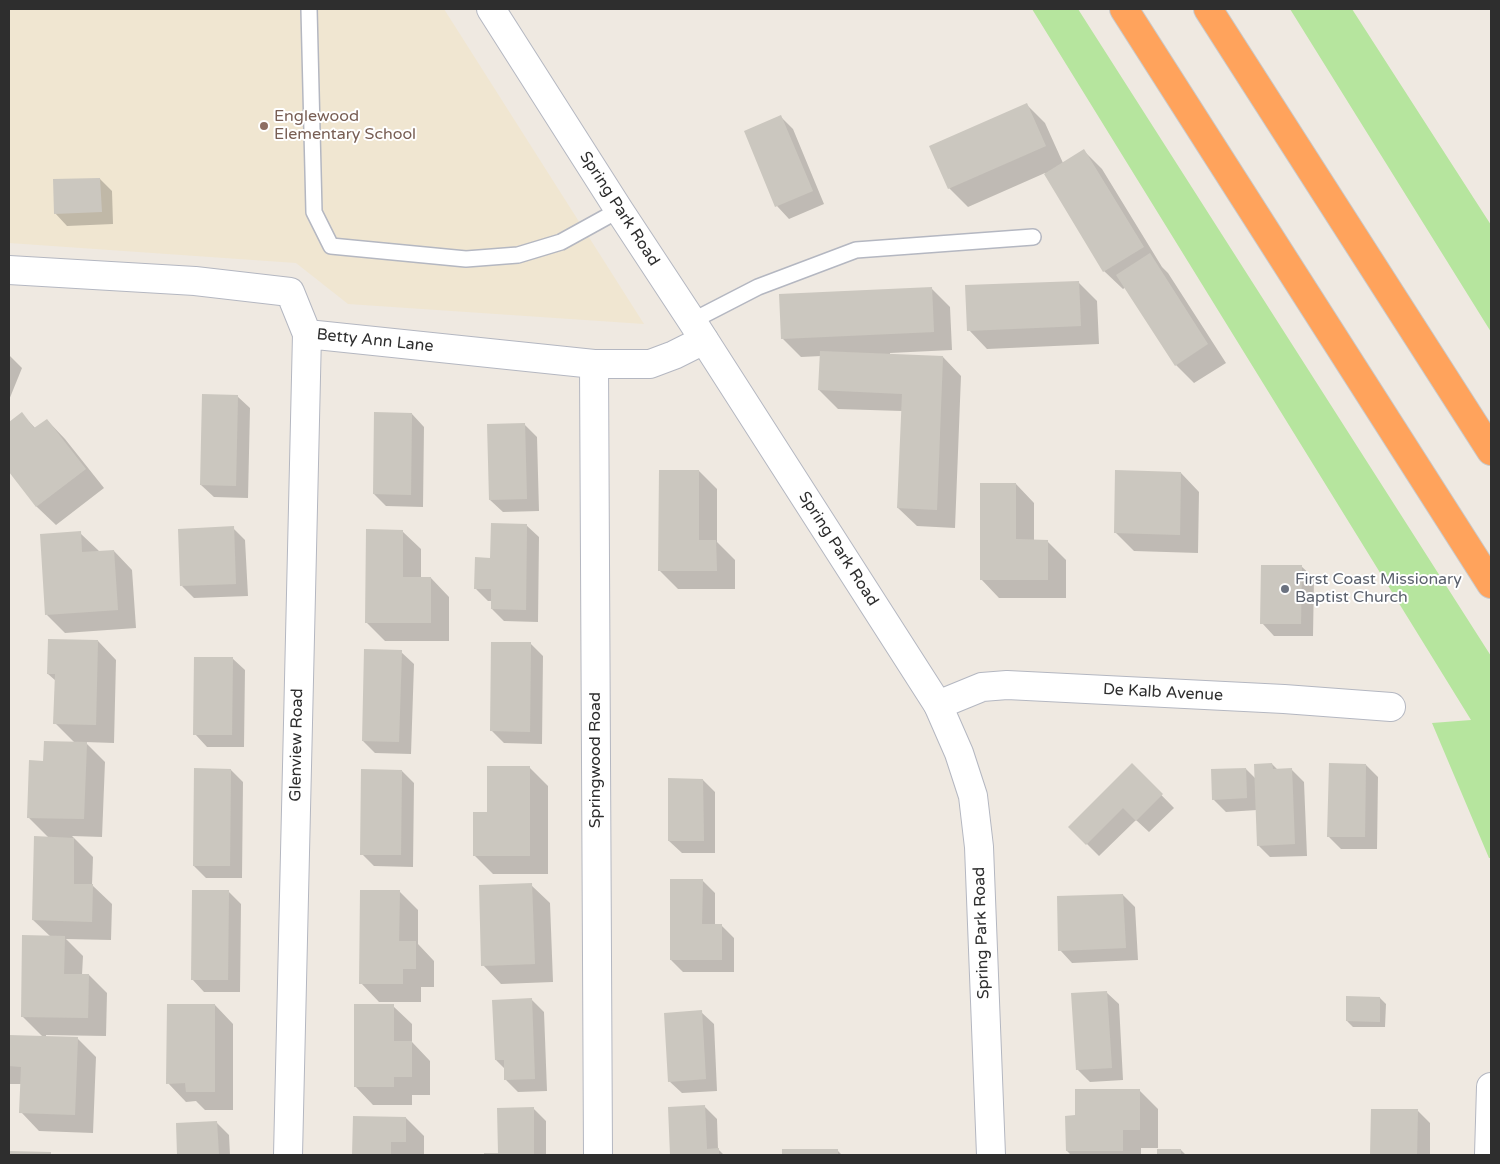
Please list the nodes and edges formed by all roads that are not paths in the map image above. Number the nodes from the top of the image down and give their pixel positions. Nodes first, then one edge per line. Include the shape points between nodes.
1 (309, 9) edge
2 (491, 9) edge
3 (1124, 9) edge
4 (1208, 9) edge
5 (618, 210) junction
6 (1033, 237) dead end
7 (9, 270) edge
8 (698, 330) junction
9 (307, 334) junction
10 (594, 364) junction
11 (1491, 451) edge
12 (1491, 584) edge
13 (938, 705) junction
14 (1391, 706) dead end
15 (1491, 1087) edge
16 (288, 1155) edge
17 (598, 1155) edge
18 (991, 1155) edge
19 (1489, 1155) edge

1 - 5 lane via 314,212 331,246 466,259 518,255 561,242
2 - 5 street, Spring Park Road
3 - 12 highway
4 - 11 highway
5 - 8 street, Spring Park Road
6 - 8 lane via 856,250 758,287
7 - 9 street, Betty Ann Lane via 195,281 290,292
8 - 10 street, Betty Ann Lane via 674,355 650,364
8 - 13 street, Spring Park Road
9 - 10 street, Betty Ann Lane
9 - 16 street, Glenview Road
10 - 17 street, Springwood Road
13 - 14 street, De Kalb Avenue via 982,687 1007,685
13 - 18 street, Spring Park Road via 959,753 972,796 979,847
15 - 19 street

